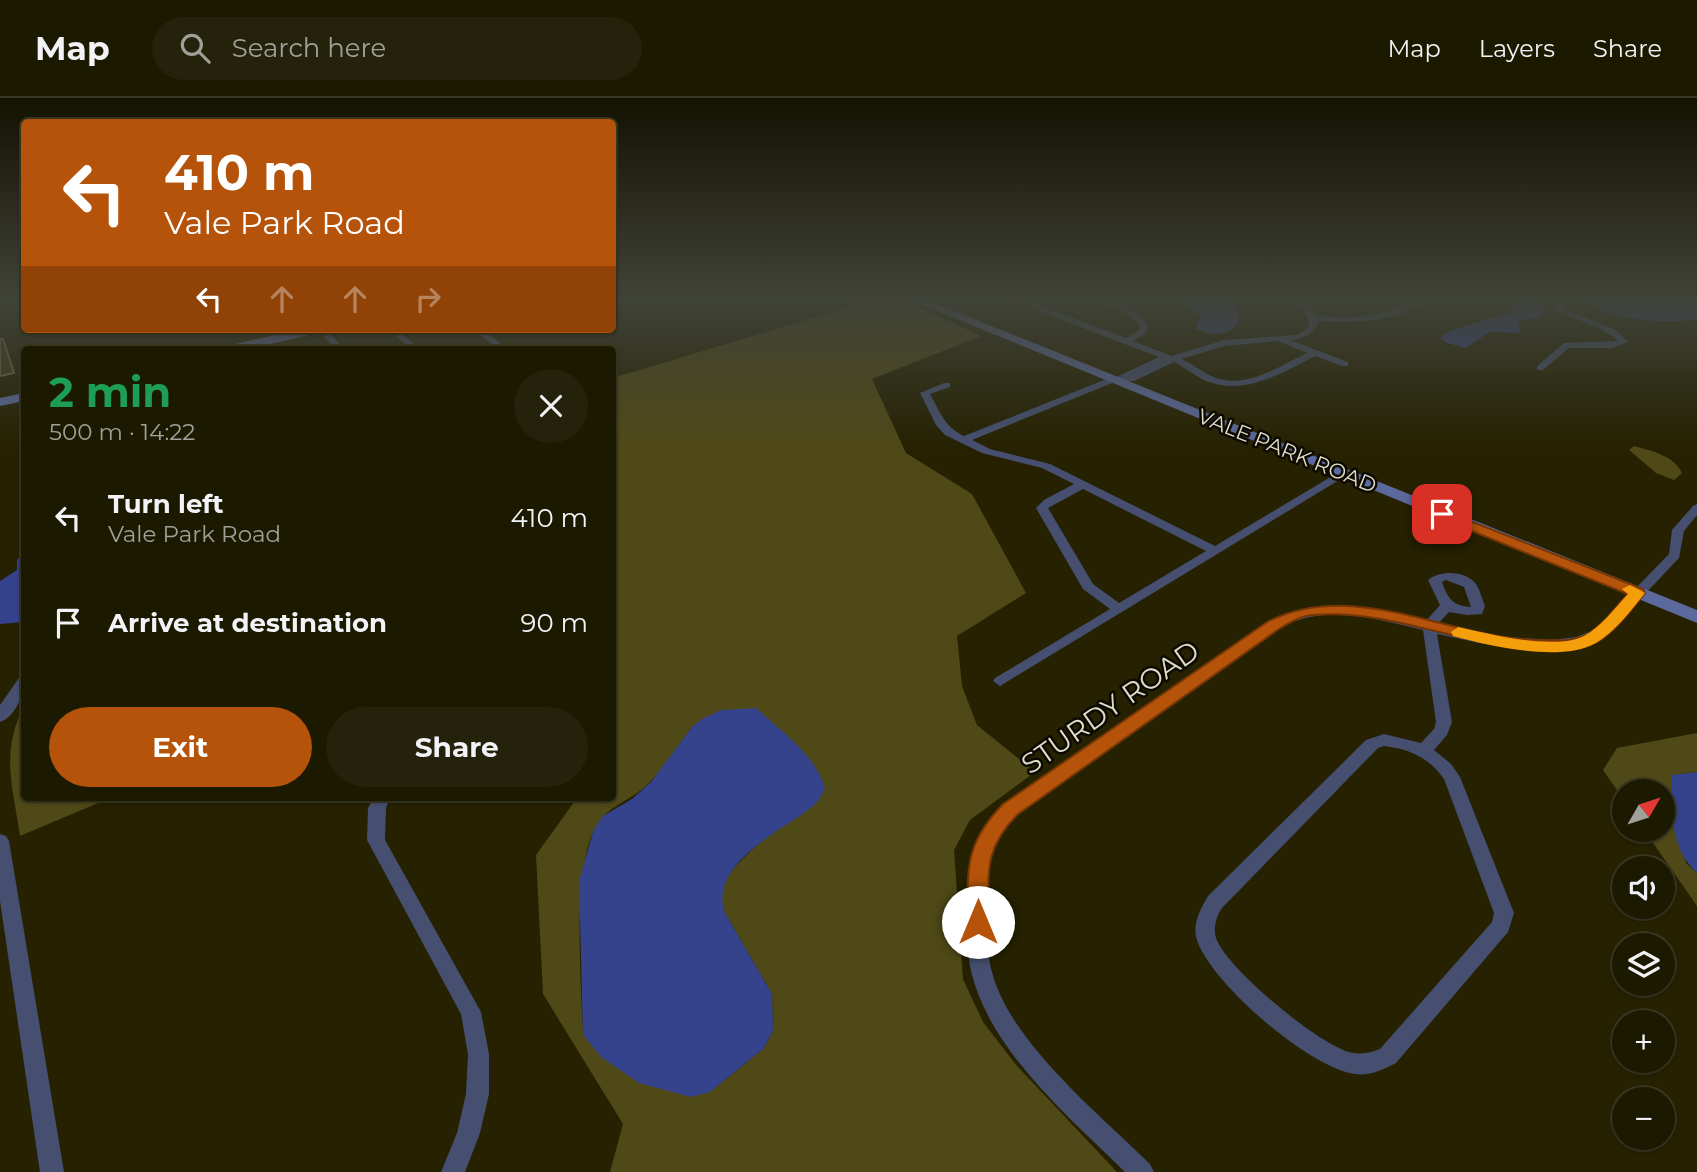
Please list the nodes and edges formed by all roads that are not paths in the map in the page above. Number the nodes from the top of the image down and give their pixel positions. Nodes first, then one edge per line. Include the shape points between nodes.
1 (1040, 350) edge
2 (1147, 350) edge
3 (1200, 350) edge
4 (1306, 350) edge
5 (1561, 350) edge
6 (1313, 353) junction
7 (1171, 359) junction
8 (1345, 364) dead end
9 (1540, 368) dead end
10 (1113, 380) junction
11 (947, 386) dead end
12 (21, 398) edge
13 (0, 402) edge
14 (964, 440) junction
15 (1343, 474) junction
16 (1083, 484) junction
17 (1697, 509) edge
18 (1216, 551) junction
19 (1637, 593) junction
20 (1447, 606) dead end
21 (1119, 609) junction
22 (1697, 617) edge
23 (1429, 626) junction
24 (1000, 681) dead end
25 (21, 686) edge
26 (0, 717) edge
27 (1424, 751) junction
28 (380, 801) edge
29 (0, 841) edge
30 (52, 1172) edge
31 (453, 1172) edge
32 (1142, 1172) edge

1 - 10 main road, VALE PARK ROAD
2 - 7 street
3 - 7 street
4 - 6 street
5 - 9 street
6 - 7 street via 1239,384 1211,380
6 - 8 street
7 - 10 street via 1131,379
10 - 14 street
10 - 15 main road, VALE PARK ROAD
11 - 14 street via 925,393 941,425
12 - 13 main road
14 - 16 street via 986,451 1039,463
15 - 18 street
15 - 19 main road, VALE PARK ROAD
16 - 18 street
16 - 21 street via 1042,508 1087,586
17 - 19 street, STURDY ROAD via 1678,530 1675,555
18 - 21 street
19 - 22 main road, VALE PARK ROAD
19 - 23 street, STURDY ROAD via 1601,632 1569,646 1518,645
20 - 23 street
21 - 24 street
23 - 27 street via 1444,722
23 - 32 street, STURDY ROAD via 1335,609 1290,616 1010,810 983,845 978,948 983,979 996,1010 1022,1049
25 - 26 street
27 - 27 street via 1442,762 1452,777 1498,893 1504,913 1501,926 1388,1056 1365,1065 1348,1062 1312,1044 1231,978 1211,951 1205,937 1206,922 1215,902 1372,744 1384,740
28 - 31 street via 376,839 471,1012 479,1040 479,1092
29 - 30 street

